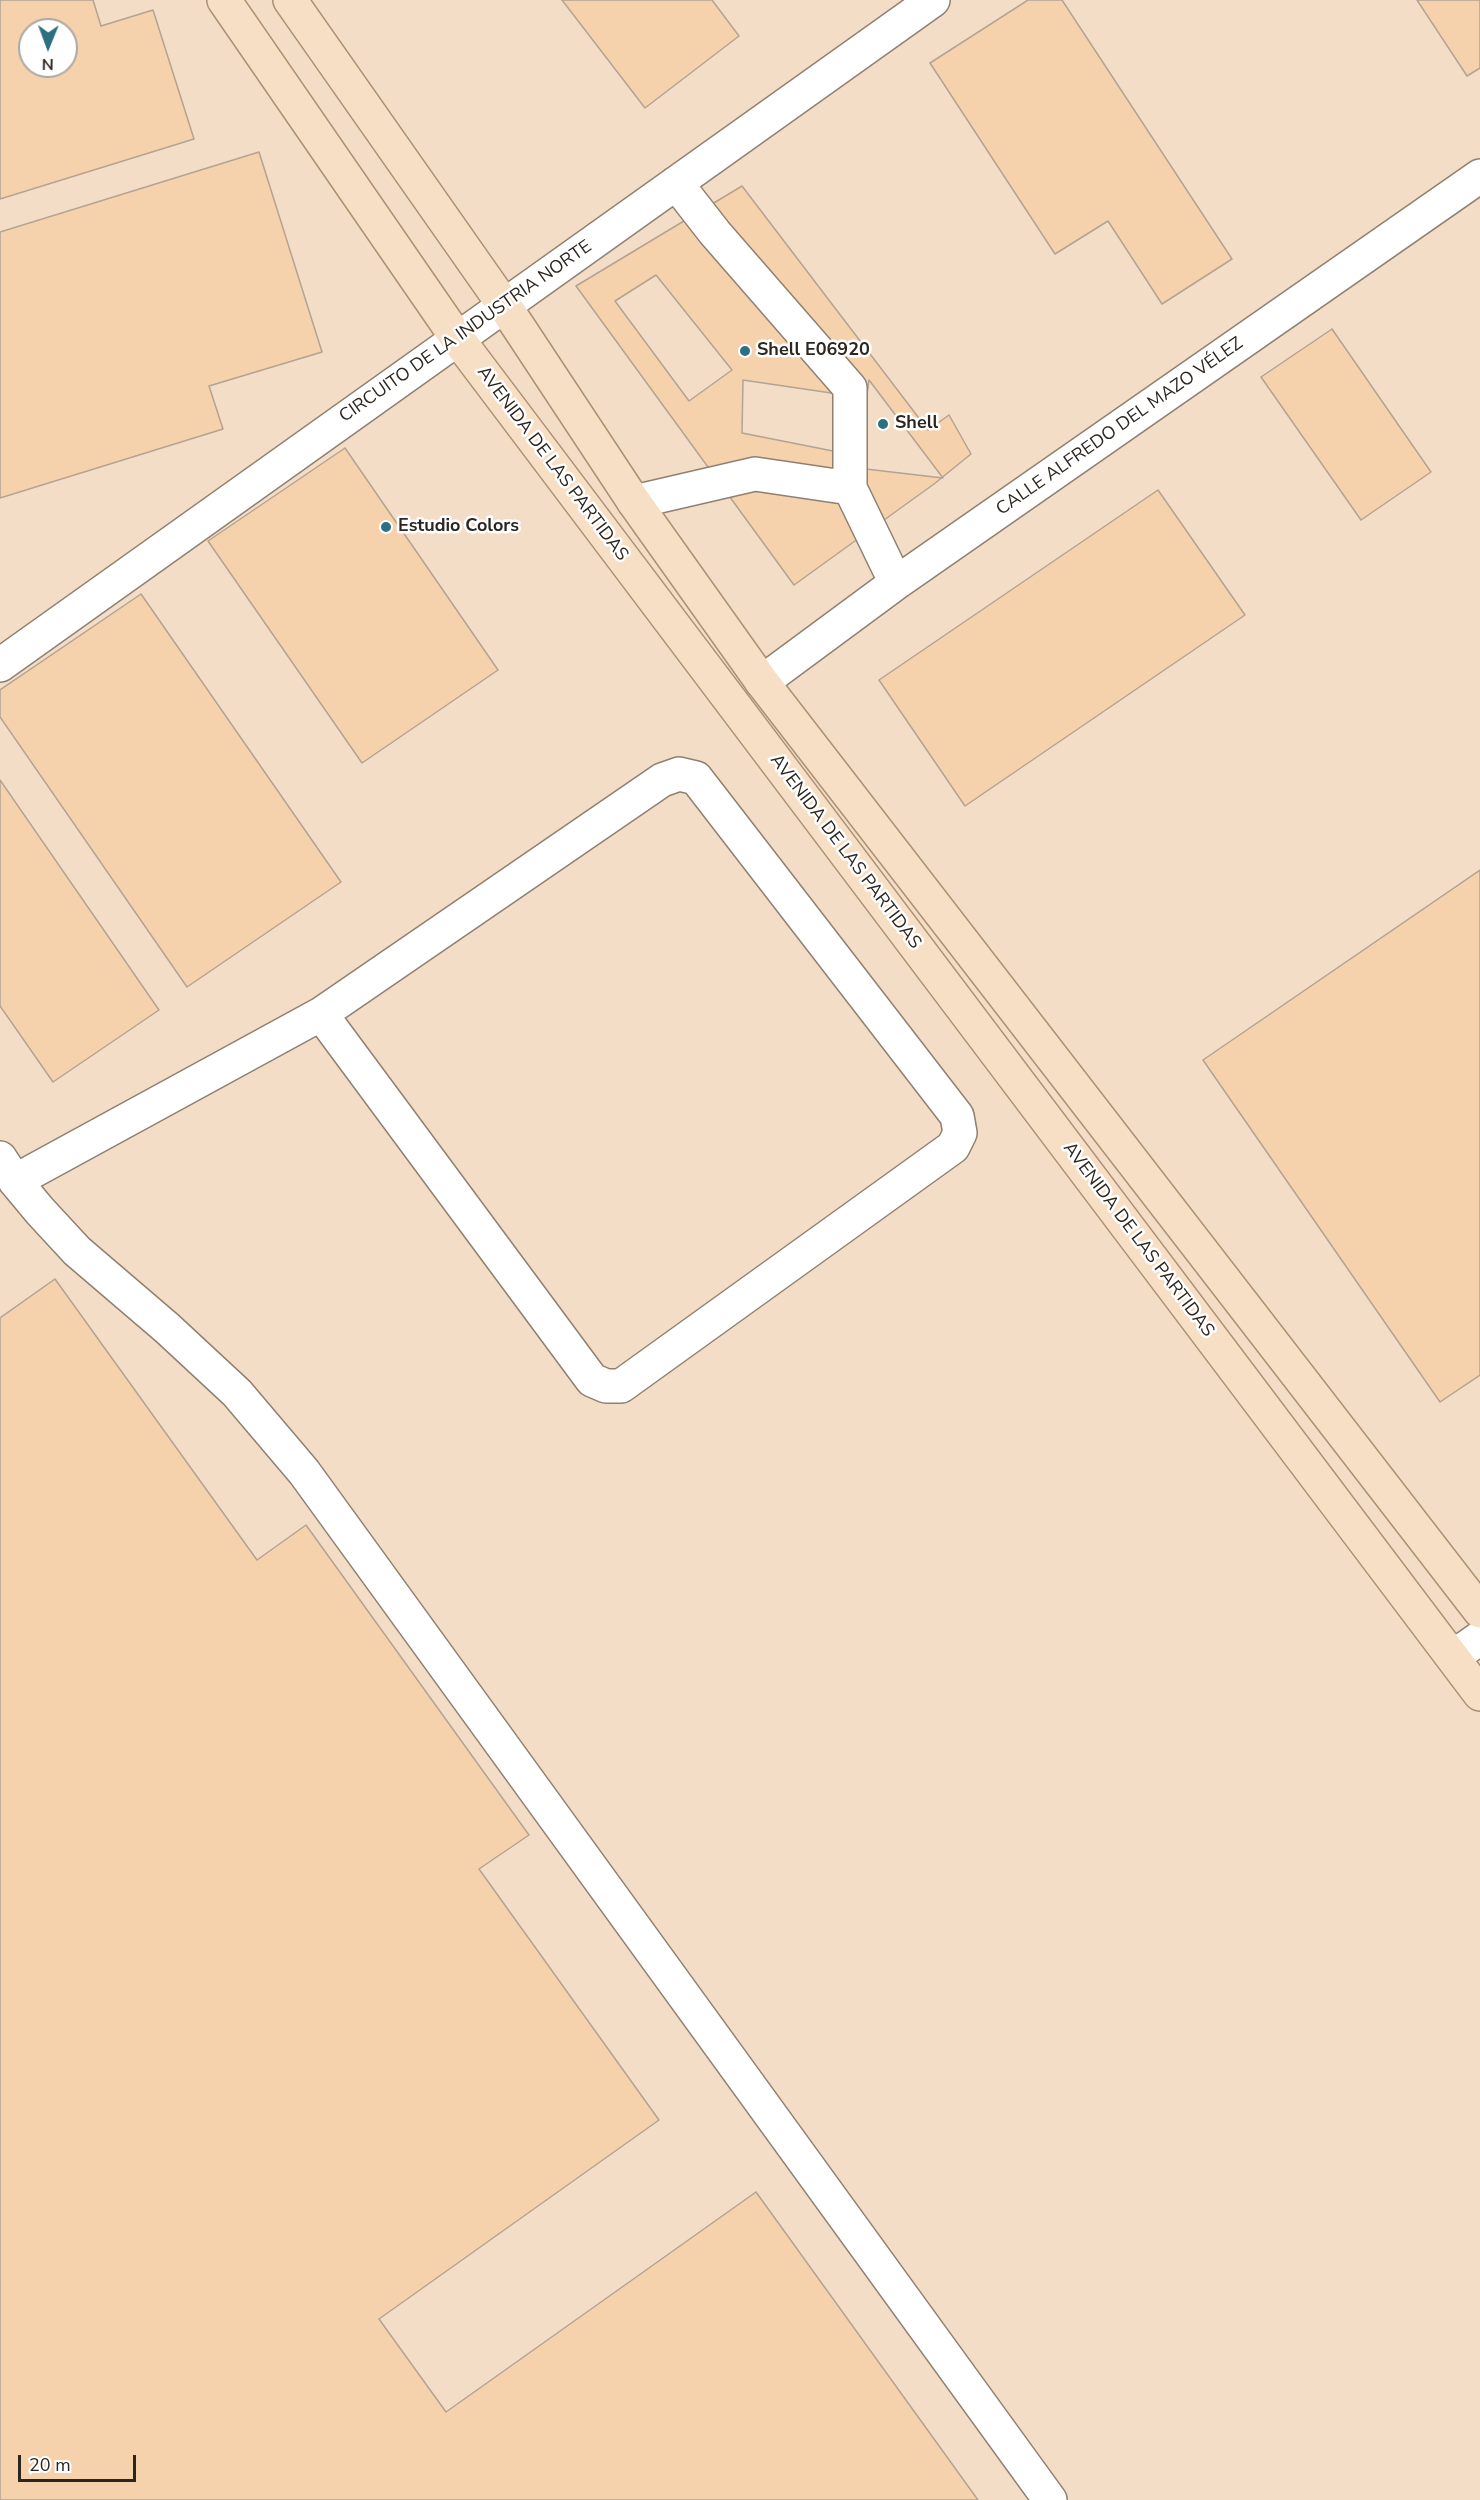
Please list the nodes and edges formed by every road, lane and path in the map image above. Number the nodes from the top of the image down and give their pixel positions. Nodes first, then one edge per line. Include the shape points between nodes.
1 (224, 0) edge
2 (290, 0) edge
3 (933, 0) edge
4 (1480, 176) edge
5 (676, 183) junction
6 (504, 305) junction
7 (458, 338) junction
8 (850, 488) junction
9 (633, 502) junction
10 (896, 583) junction
11 (0, 665) edge
12 (762, 682) junction
13 (321, 1014) junction
14 (7, 1170) edge
15 (1480, 1611) edge
16 (1480, 1638) edge
17 (1453, 1657) junction
18 (1480, 1694) edge
19 (1050, 2500) edge

1 - 7 main road, AVENIDA DE LAS PARTIDAS
2 - 6 main road, AVENIDA DE LAS PARTIDAS
3 - 5 street, CIRCUITO DE LA INDUSTRIA NORTE
4 - 10 street, CALLE ALFREDO DEL MAZO VÉLEZ
5 - 6 street, CIRCUITO DE LA INDUSTRIA NORTE
5 - 8 street via 850,388
6 - 7 street, CIRCUITO DE LA INDUSTRIA NORTE
6 - 9 main road, AVENIDA DE LAS PARTIDAS
7 - 11 street, CIRCUITO DE LA INDUSTRIA NORTE
7 - 17 main road, AVENIDA DE LAS PARTIDAS
8 - 9 street via 755,474
8 - 10 street
9 - 12 main road, AVENIDA DE LAS PARTIDAS
10 - 12 street, CALLE ALFREDO DEL MAZO VÉLEZ
12 - 15 main road, AVENIDA DE LAS PARTIDAS
13 - 13 street via 662,780 679,774 696,778 957,1116 960,1133 953,1147 621,1386 606,1386 592,1380
13 - 14 street
14 - 19 street via 77,1251 237,1393 304,1472
16 - 17 street
17 - 18 main road, AVENIDA DE LAS PARTIDAS

